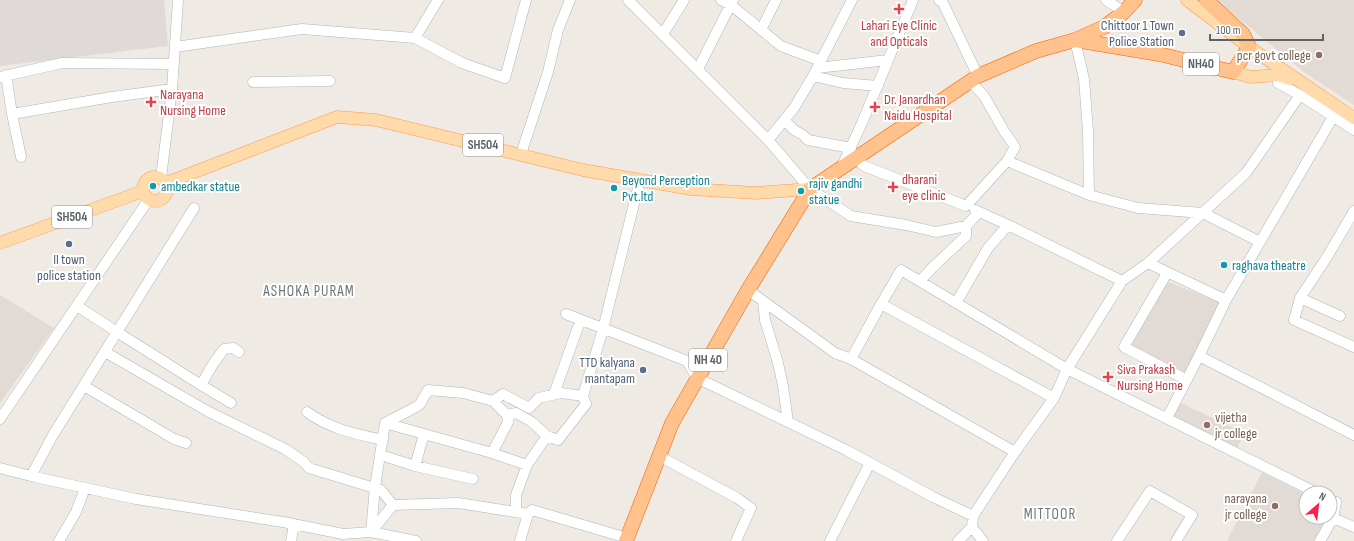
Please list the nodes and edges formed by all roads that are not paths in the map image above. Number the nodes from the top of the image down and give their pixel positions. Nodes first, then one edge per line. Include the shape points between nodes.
1 (178, 0) edge
2 (438, 0) edge
3 (526, 0) edge
4 (570, 0) edge
5 (629, 0) edge
6 (684, 0) edge
7 (721, 0) edge
8 (776, 0) edge
9 (852, 0) edge
10 (913, 0) edge
11 (939, 0) edge
12 (1106, 0) edge
13 (1135, 0) edge
14 (1187, 0) edge
15 (1206, 0) edge
16 (732, 3) edge
17 (1124, 12) junction
18 (761, 30) junction
19 (663, 34) junction
20 (415, 38) junction
21 (1075, 40) junction
22 (175, 47) junction
23 (1249, 47) junction
24 (888, 60) junction
25 (174, 64) junction
26 (817, 68) junction
27 (698, 69) junction
28 (1278, 71) junction
29 (1233, 72) junction
30 (3, 76) edge
31 (974, 79) junction
32 (330, 81) dead end
33 (253, 82) dead end
34 (878, 86) junction
35 (1301, 88) junction
36 (172, 89) junction
37 (12, 114) junction
38 (1333, 117) junction
39 (1354, 118) edge
40 (784, 120) junction
41 (1354, 130) edge
42 (768, 140) junction
43 (853, 153) junction
44 (521, 154) junction
45 (21, 157) dead end
46 (1007, 161) junction
47 (640, 180) junction
48 (163, 181) junction
49 (810, 189) junction
50 (146, 195) junction
51 (1089, 195) junction
52 (966, 206) junction
53 (194, 208) dead end
54 (1354, 210) edge
55 (980, 212) junction
56 (1203, 213) junction
57 (1008, 225) junction
58 (966, 226) junction
59 (1260, 242) junction
60 (0, 243) edge
61 (1148, 263) junction
62 (1167, 273) junction
63 (920, 281) junction
64 (1122, 281) junction
65 (748, 290) junction
66 (1300, 298) junction
67 (1226, 300) junction
68 (763, 301) junction
69 (956, 303) junction
70 (880, 304) junction
71 (77, 306) junction
72 (566, 314) dead end
73 (1340, 316) dead end
74 (578, 327) dead end
75 (603, 329) junction
76 (117, 332) junction
77 (1354, 347) edge
78 (105, 352) junction
79 (239, 352) dead end
80 (1199, 356) junction
81 (851, 359) junction
82 (1067, 369) junction
83 (698, 378) junction
84 (1187, 380) junction
85 (201, 385) junction
86 (84, 386) junction
87 (554, 394) junction
88 (583, 396) junction
89 (1054, 398) junction
90 (492, 401) junction
91 (231, 403) dead end
92 (307, 412) dead end
93 (508, 415) junction
94 (0, 418) edge
95 (1167, 418) junction
96 (788, 422) junction
97 (385, 423) junction
98 (424, 434) junction
99 (1354, 435) edge
100 (547, 436) junction
101 (383, 440) junction
102 (186, 443) dead end
103 (1015, 452) junction
104 (492, 453) junction
105 (381, 455) junction
106 (659, 456) junction
107 (870, 463) junction
108 (415, 466) junction
109 (527, 466) junction
110 (0, 468) edge
111 (31, 476) junction
112 (473, 479) dead end
113 (1301, 485) edge
114 (375, 487) junction
115 (85, 488) junction
116 (393, 505) junction
117 (516, 512) junction
118 (528, 514) junction
119 (973, 516) junction
120 (1338, 520) edge
121 (294, 524) junction
122 (1329, 525) edge
123 (972, 527) junction
124 (1354, 527) edge
125 (371, 532) junction
126 (627, 540) edge
127 (59, 541) edge
128 (292, 541) edge
129 (416, 541) edge
130 (520, 541) edge
131 (736, 541) edge
132 (830, 541) edge
133 (958, 541) edge
134 (982, 541) edge
135 (1117, 541) edge
136 (1176, 541) edge
137 (1320, 541) edge

1 - 22 street
2 - 20 street
3 - 20 street via 505,78 462,63
4 - 44 street via 558,30 548,72
5 - 19 street
6 - 19 street
7 - 16 street
8 - 18 street
9 - 26 street
10 - 24 street
11 - 31 street via 943,3
12 - 17 street
13 - 17 highway, NH40
14 - 23 main road
15 - 23 highway via 1243,34
16 - 18 street
16 - 27 street
17 - 21 highway, NH40 via 1104,27
18 - 26 street via 781,46
19 - 27 street
20 - 22 street via 302,29
21 - 29 highway, NH40 via 1159,54
21 - 31 highway, NH40 via 1036,51
21 - 51 street via 1084,78
22 - 25 street
23 - 28 main road
23 - 29 highway, NH40
24 - 26 street
24 - 34 street
25 - 30 street via 62,63
25 - 36 street
26 - 34 street via 843,83
26 - 40 street via 794,108
27 - 42 street
28 - 29 main road via 1251,77
28 - 35 main road
30 - 37 street
31 - 43 highway, NH40
31 - 46 street via 1015,147
32 - 33 street
34 - 43 street
35 - 38 street
35 - 39 main road
35 - 56 street via 1246,173
36 - 37 street
36 - 48 street
37 - 45 street
38 - 41 street
38 - 59 street
40 - 42 street
40 - 43 street via 808,140
42 - 49 street
43 - 49 highway, NH40 via 841,168
43 - 52 street via 864,166
44 - 47 main road, SH504 via 584,170
44 - 48 main road, SH504 via 376,120 336,117
46 - 51 street
46 - 52 street
47 - 49 main road, SH504 via 691,189 756,193
47 - 75 street
48 - 50 main road, SH504 via 154,177 148,179 144,184
48 - 50 main road, SH504 via 167,190 165,196 156,201
49 - 58 street via 851,216 936,232
49 - 65 highway, NH 40
50 - 60 main road, SH504
50 - 71 street
51 - 56 street via 1138,208
52 - 55 street
53 - 76 street
54 - 66 street
55 - 57 street
55 - 58 street
56 - 59 street
56 - 61 street
57 - 64 street
57 - 69 street via 988,248
58 - 63 street via 966,236
59 - 67 street
61 - 62 street
61 - 64 street
62 - 67 street
62 - 84 street via 1124,347
63 - 69 street
63 - 70 street via 901,270
64 - 82 street
65 - 68 street
65 - 83 highway, NH 40
66 - 73 street
66 - 77 street via 1294,320
67 - 80 street
68 - 81 street via 835,353
68 - 96 street via 765,320 783,386
69 - 82 street
70 - 81 street
70 - 89 street
71 - 76 street
71 - 94 street
72 - 75 street
74 - 87 street
75 - 83 street via 687,361
75 - 88 street
76 - 78 street
76 - 85 street
78 - 86 street
78 - 114 street via 209,412 285,449 309,468
79 - 85 street via 233,348 224,349
80 - 84 street
80 - 99 street
81 - 103 street
82 - 89 street
82 - 95 street
83 - 96 street
83 - 106 highway, NH 40 via 672,424
84 - 95 street
85 - 91 street
86 - 102 street via 174,439
86 - 111 street
87 - 88 street
87 - 90 street via 539,398 529,408 503,394
88 - 100 street via 586,404 558,440
89 - 103 street
90 - 93 street
90 - 97 street via 463,393 428,390 420,404
92 - 101 street via 316,419 346,432
93 - 100 street via 516,413 532,422
93 - 104 street via 508,422
95 - 113 street
96 - 107 street
97 - 98 street
97 - 101 street
98 - 104 street
98 - 108 street
100 - 109 street
101 - 105 street
103 - 119 street
104 - 109 street
105 - 108 street
105 - 114 street
106 - 126 highway, NH 40
106 - 131 street via 751,508
107 - 119 street
107 - 132 street
108 - 112 street
109 - 117 street via 516,495
110 - 111 street
111 - 115 street
114 - 116 street via 381,490
114 - 125 street
115 - 121 street via 136,499
115 - 127 street via 76,512
116 - 117 street via 458,503
116 - 125 street
117 - 118 street
118 - 126 street via 532,510
118 - 130 street
119 - 123 street
120 - 124 street
121 - 125 street via 342,534
121 - 128 street
122 - 137 street
123 - 133 street
123 - 134 street
125 - 129 street
135 - 136 street via 1150,491 1192,514

